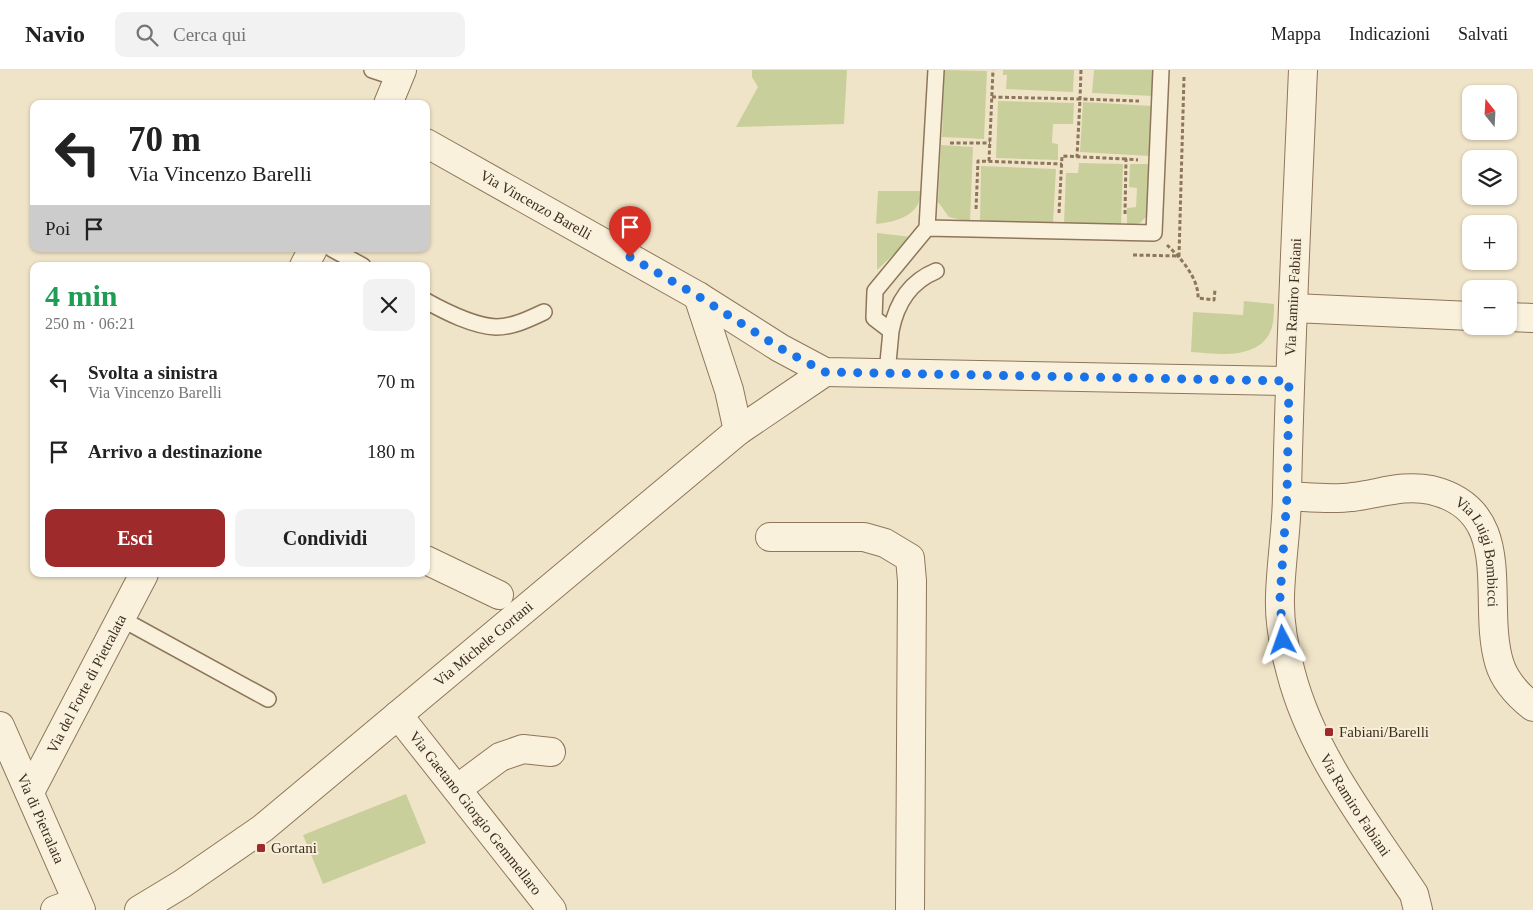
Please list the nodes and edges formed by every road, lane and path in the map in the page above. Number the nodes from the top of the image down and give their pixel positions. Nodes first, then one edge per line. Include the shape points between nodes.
1 (372, 70) edge
2 (936, 70) edge
3 (994, 70) edge
4 (1081, 70) edge
5 (1161, 70) edge
6 (1303, 70) edge
7 (401, 74) edge
8 (992, 97) junction
9 (1080, 99) junction
10 (390, 100) edge
11 (1160, 102) junction
12 (932, 142) junction
13 (990, 143) junction
14 (430, 145) edge
15 (1077, 156) junction
16 (1126, 160) junction
17 (1157, 160) junction
18 (989, 161) junction
19 (1062, 164) junction
20 (927, 228) junction
21 (975, 229) junction
22 (1058, 231) junction
23 (1124, 232) junction
24 (337, 252) edge
25 (1179, 256) dead end
26 (356, 262) edge
27 (936, 271) dead end
28 (1215, 290) dead end
29 (698, 296) junction
30 (430, 303) edge
31 (1293, 308) junction
32 (544, 312) dead end
33 (1462, 316) edge
34 (1517, 317) edge
35 (1533, 318) edge
36 (890, 331) junction
37 (825, 372) junction
38 (887, 373) junction
39 (1289, 381) junction
40 (738, 430) junction
41 (1287, 496) junction
42 (770, 536) dead end
43 (430, 562) edge
44 (142, 577) edge
45 (499, 595) dead end
46 (120, 618) junction
47 (268, 700) dead end
48 (1533, 707) edge
49 (398, 715) junction
50 (0, 726) edge
51 (551, 752) dead end
52 (457, 789) junction
53 (30, 792) junction
54 (71, 907) edge
55 (138, 910) edge
56 (552, 910) edge
57 (910, 910) edge
58 (1418, 910) edge

1 - 7 lane
2 - 12 lane
3 - 8 path
4 - 9 path
5 - 11 lane
6 - 31 street, Via Ramiro Fabiani
7 - 10 street
8 - 9 path
8 - 13 path
9 - 11 path
9 - 15 path
11 - 17 lane
12 - 13 path
12 - 20 lane
13 - 18 path
14 - 29 street, Via Vincenzo Barelli
15 - 16 path
15 - 19 path via 1062,156
16 - 17 path
16 - 23 path
17 - 23 lane via 1154,233
18 - 19 path
18 - 21 path via 978,161
19 - 22 path
20 - 21 lane
20 - 36 lane via 875,291 874,318
21 - 22 lane
22 - 23 lane
24 - 26 lane
25 - 28 path via 1199,288 1198,298 1214,300
27 - 36 lane via 912,288 899,303
29 - 37 street, Via Vincenzo Barelli via 780,348
29 - 40 street via 729,390
30 - 32 lane via 470,321 495,327 519,323
31 - 33 street
31 - 39 street, Via Ramiro Fabiani
34 - 35 street
36 - 38 lane
37 - 38 street, Via Vincenzo Barelli
37 - 40 street, Via Michele Gortani
38 - 39 street, Via Vincenzo Barelli
39 - 41 street, Via Ramiro Fabiani
40 - 49 street, Via Michele Gortani
41 - 48 street, Via Luigi Bombicci via 1352,497 1415,488 1431,490 1461,502 1482,526 1489,542 1494,635 1499,664 1510,684
41 - 58 street, Via Ramiro Fabiani via 1280,598 1283,640 1292,675 1318,740 1343,786 1414,894
42 - 57 street via 864,537 885,542 910,558
43 - 45 street
44 - 46 street, Via del Forte di Pietralata
46 - 47 lane
46 - 53 street, Via del Forte di Pietralata
49 - 52 street, Via Gaetano Giorgio Gemmellaro
49 - 55 street, Via Michele Gortani via 263,828
50 - 53 street, Via di Pietralata
51 - 52 street via 523,749 500,757
52 - 56 street, Via Gaetano Giorgio Gemmellaro
53 - 54 street, Via di Pietralata

